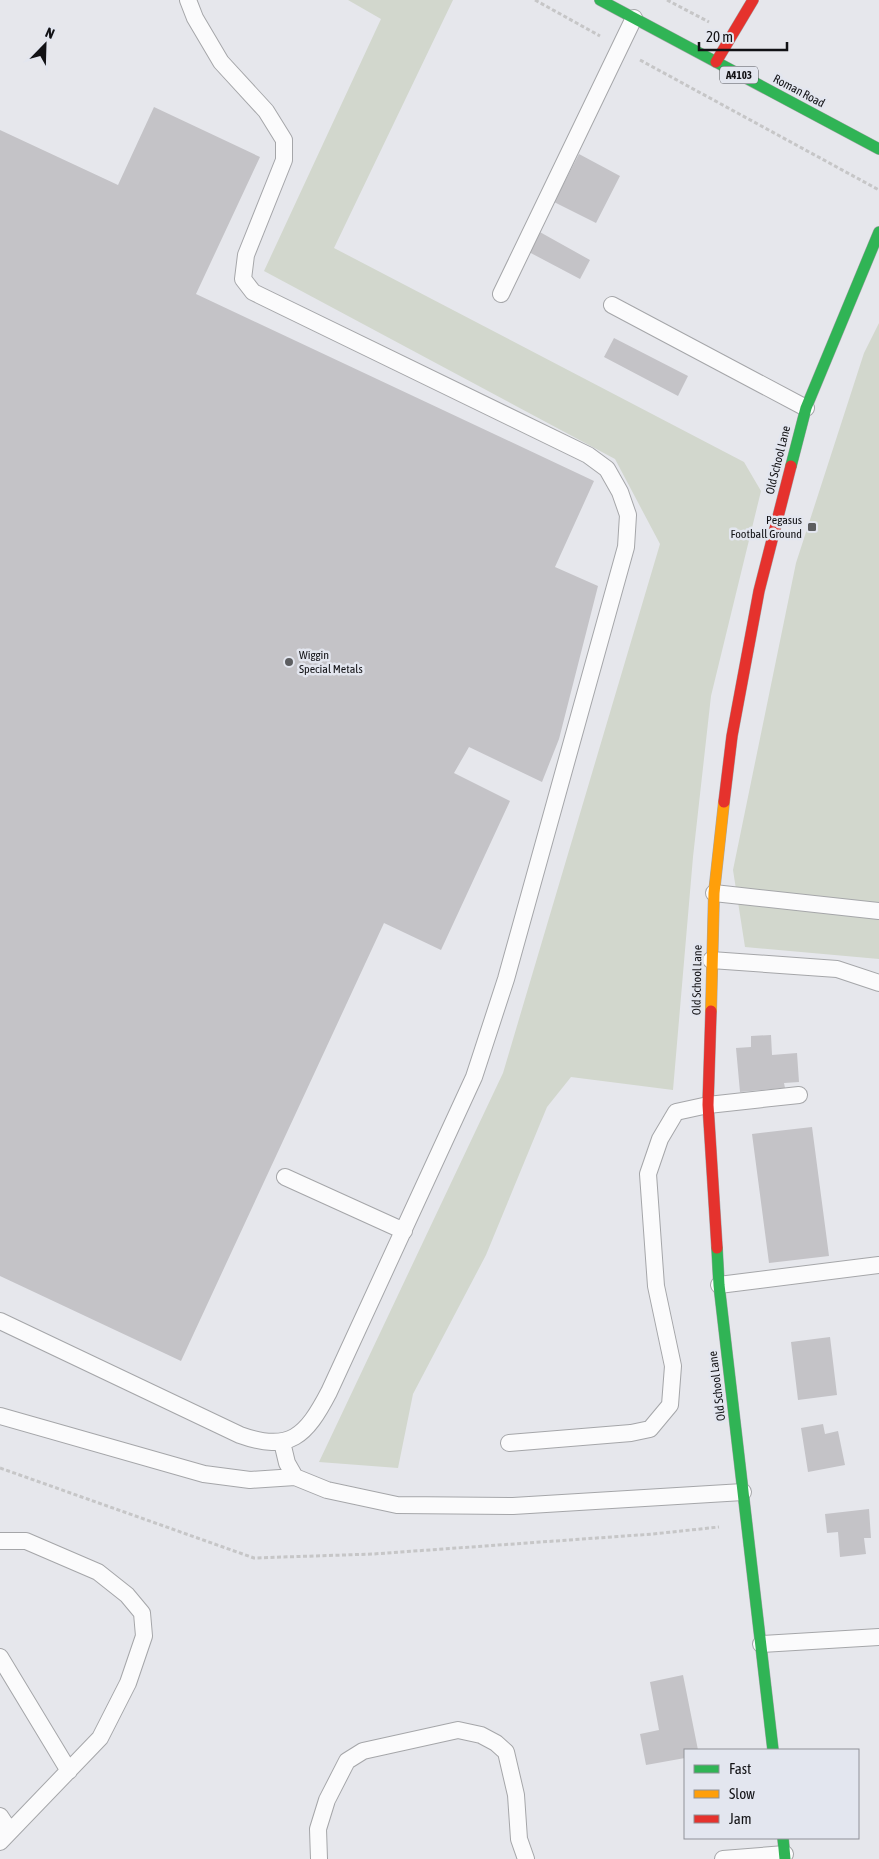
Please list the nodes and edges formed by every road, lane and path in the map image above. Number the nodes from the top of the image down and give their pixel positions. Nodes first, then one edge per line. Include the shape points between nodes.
1 (188, 0) edge
2 (535, 0) edge
3 (600, 0) edge
4 (667, 0) edge
5 (753, 0) edge
6 (634, 18) junction
7 (732, 34) junction
8 (619, 48) junction
9 (716, 62) junction
10 (879, 149) edge
11 (879, 190) edge
12 (879, 232) edge
13 (501, 294) dead end
14 (612, 305) dead end
15 (806, 408) junction
16 (714, 893) junction
17 (879, 911) edge
18 (711, 960) junction
19 (879, 983) edge
20 (799, 1095) dead end
21 (708, 1105) junction
22 (285, 1177) dead end
23 (404, 1231) junction
24 (879, 1265) edge
25 (719, 1285) junction
26 (0, 1321) edge
27 (0, 1416) edge
28 (282, 1442) junction
29 (509, 1443) dead end
30 (0, 1468) edge
31 (295, 1477) junction
32 (743, 1492) junction
33 (746, 1523) junction
34 (0, 1541) edge
35 (879, 1638) edge
36 (760, 1644) junction
37 (0, 1657) edge
38 (773, 1749) edge
39 (69, 1771) junction
40 (0, 1816) edge
41 (5, 1836) edge
42 (784, 1850) edge
43 (319, 1859) edge
44 (526, 1859) edge
45 (722, 1859) edge

1 - 23 lane via 221,62 266,111 284,140 284,160 246,255 243,278 253,292 588,455 607,469 628,515 626,547 506,979 474,1077
2 - 8 path
3 - 6 street, Roman Road / A4103
4 - 7 path
5 - 7 street
6 - 8 lane
6 - 9 street, Roman Road / A4103
7 - 9 street
8 - 11 path
8 - 13 lane
9 - 10 street, Roman Road / A4103
12 - 15 street, Old School Lane
14 - 15 lane
15 - 16 street, Old School Lane via 757,600 732,736
16 - 17 lane
16 - 18 street, Old School Lane
18 - 19 lane via 837,969
18 - 21 street, Old School Lane
20 - 21 lane
21 - 25 street, Old School Lane
21 - 29 lane via 676,1112 660,1139 648,1174 656,1286 673,1366 670,1405 650,1429
22 - 23 lane
23 - 28 lane via 318,1413 304,1431
24 - 25 lane
25 - 32 street, Old School Lane
26 - 28 lane via 240,1435 258,1442
27 - 31 lane via 204,1474 250,1480
28 - 31 lane via 287,1463
30 - 33 path via 254,1558 373,1554 653,1534
31 - 32 lane via 327,1490 397,1505 514,1506
32 - 33 street, Old School Lane
33 - 36 street, Old School Lane
34 - 39 lane via 26,1541 98,1572 142,1612 144,1636 128,1683 100,1738
35 - 36 lane
36 - 38 street, Old School Lane
37 - 39 lane
39 - 41 lane
40 - 41 lane
42 - 45 lane
43 - 44 lane via 318,1829 327,1800 347,1760 363,1751 458,1730 481,1735 506,1752 516,1795 519,1839

